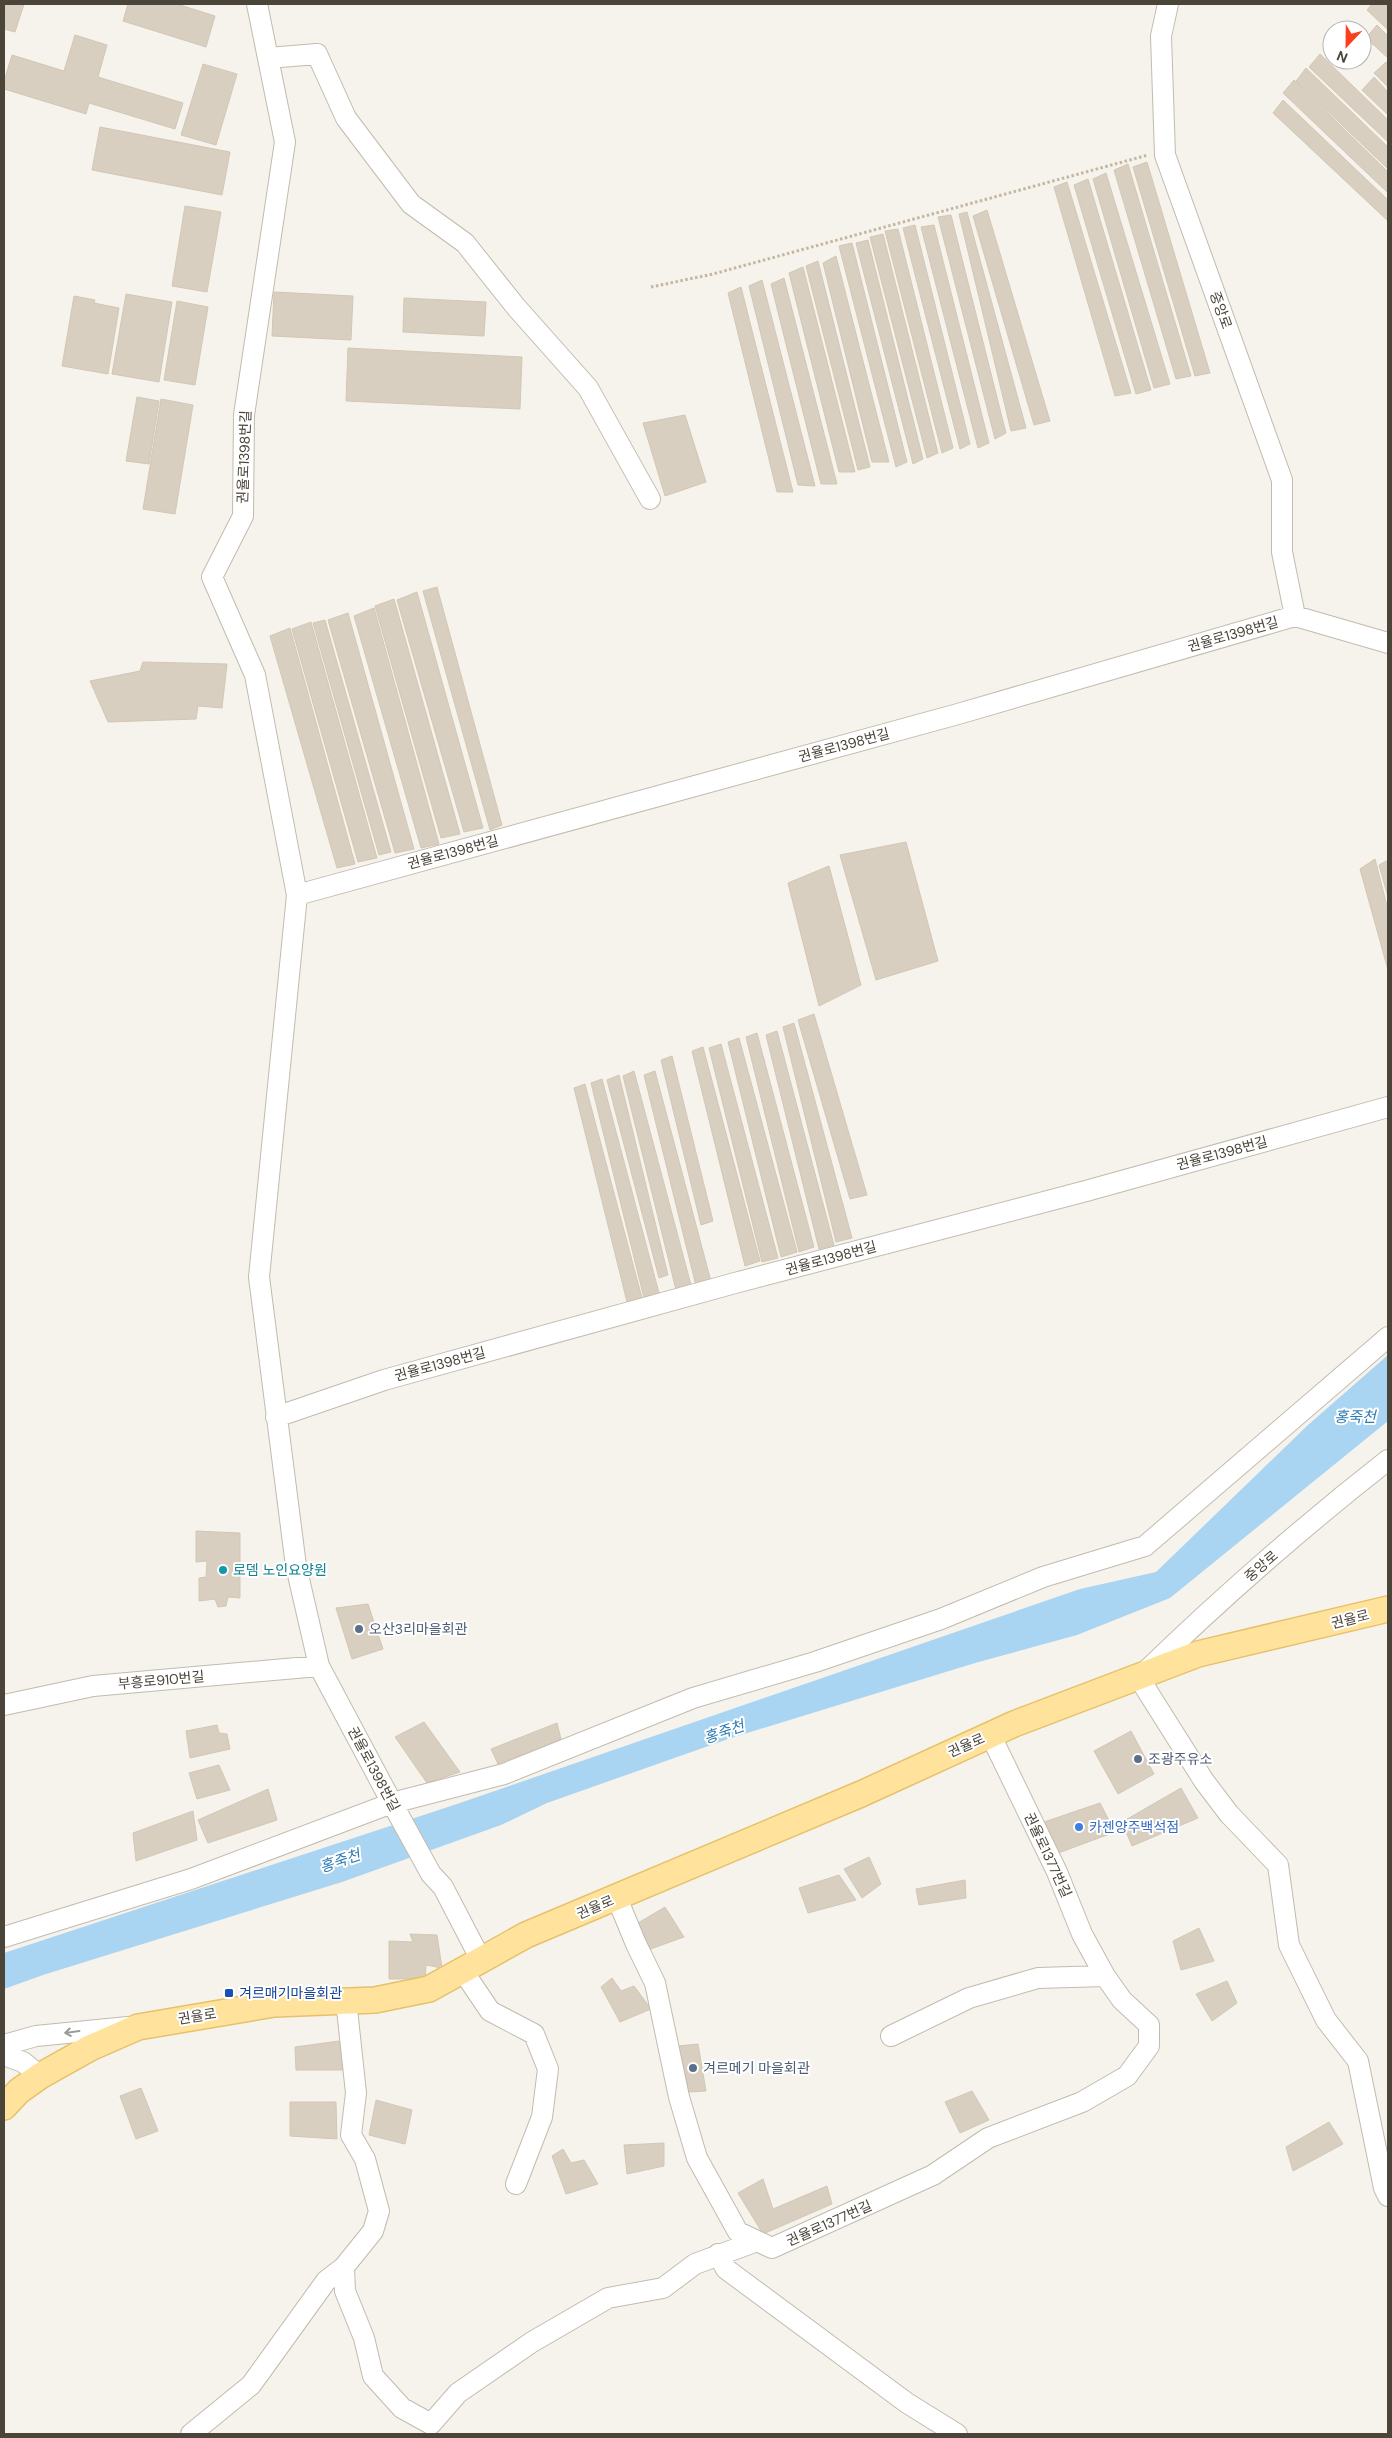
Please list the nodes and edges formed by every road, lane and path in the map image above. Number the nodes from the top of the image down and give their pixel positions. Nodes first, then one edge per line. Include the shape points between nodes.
1 (257, 4) edge
2 (1168, 4) edge
3 (268, 58) junction
4 (1165, 150) junction
5 (651, 287) dead end
6 (650, 499) dead end
7 (1295, 616) junction
8 (1388, 643) edge
9 (297, 895) junction
10 (1388, 1107) edge
11 (1388, 1337) edge
12 (276, 1418) junction
13 (1388, 1460) edge
14 (1388, 1610) edge
15 (319, 1666) junction
16 (1139, 1678) junction
17 (4, 1705) edge
18 (990, 1734) junction
19 (392, 1803) junction
20 (616, 1898) junction
21 (4, 1937) edge
22 (472, 1965) junction
23 (1105, 1976) junction
24 (346, 2000) junction
25 (138, 2027) junction
26 (890, 2036) dead end
27 (4, 2045) edge
28 (4, 2055) edge
29 (40, 2076) junction
30 (4, 2107) edge
31 (516, 2184) dead end
32 (1388, 2196) edge
33 (757, 2241) junction
34 (718, 2254) junction
35 (344, 2268) junction
36 (426, 2429) edge
37 (191, 2434) edge
38 (957, 2434) edge

1 - 3 street, 권율로1398번길
2 - 4 street, 중앙로 via 1161,36
3 - 6 street via 317,54 346,118 411,204 465,243 516,307 588,388
3 - 9 street, 권율로1398번길 via 285,142 244,415 243,516 212,577 255,675
4 - 5 path via 713,274
4 - 7 street, 중앙로 via 1282,480 1282,552
7 - 8 street, 권율로1398번길
7 - 9 street, 권율로1398번길 via 958,714
9 - 12 street, 권율로1398번길 via 259,1277
10 - 12 street, 권율로1398번길 via 393,1377
11 - 19 street via 1145,1546 1043,1577 941,1619 815,1662 693,1698 504,1774
12 - 15 street, 권율로1398번길 via 296,1566
13 - 16 street, 중앙로 via 1204,1616
14 - 16 main road, 권율로 via 1198,1654
15 - 17 street, 부흥로910번길 via 92,1686
15 - 19 street, 권율로1398번길
16 - 18 main road, 권율로
16 - 32 street via 1204,1781 1229,1814 1278,1866 1289,1945 1326,2020 1358,2061
18 - 20 main road, 권율로 via 861,1794
18 - 23 street, 권율로1377번길 via 1058,1872 1082,1934
19 - 21 street via 191,1878
19 - 22 street, 권율로1398번길 via 431,1874 443,1887
20 - 22 main road, 권율로 via 526,1935
20 - 33 street, 권율로1377번길 via 655,1983 679,2098 697,2158 738,2232
22 - 24 main road, 권율로 via 416,1993 375,2000
22 - 31 street via 490,2011 534,2034 548,2069 542,2117
23 - 26 street via 1038,1978 969,1998
23 - 33 street, 권율로1377번길 via 1122,2000 1149,2025 1149,2046 1128,2076 1082,2102 988,2138 933,2175 772,2248
24 - 25 main road, 권율로 via 274,2004
24 - 35 street via 356,2093 350,2135 365,2159 379,2211 373,2231
25 -> 27 street via 22,2038
25 - 29 main road, 권율로 via 90,2048
28 - 29 street via 24,2062
29 - 30 main road, 권율로
33 - 34 street
34 - 36 street via 695,2264 663,2288 608,2298 532,2342 458,2393
34 - 38 street via 726,2269 907,2403
35 - 36 street via 345,2291 364,2338 373,2376
35 - 37 street via 326,2281 250,2385

